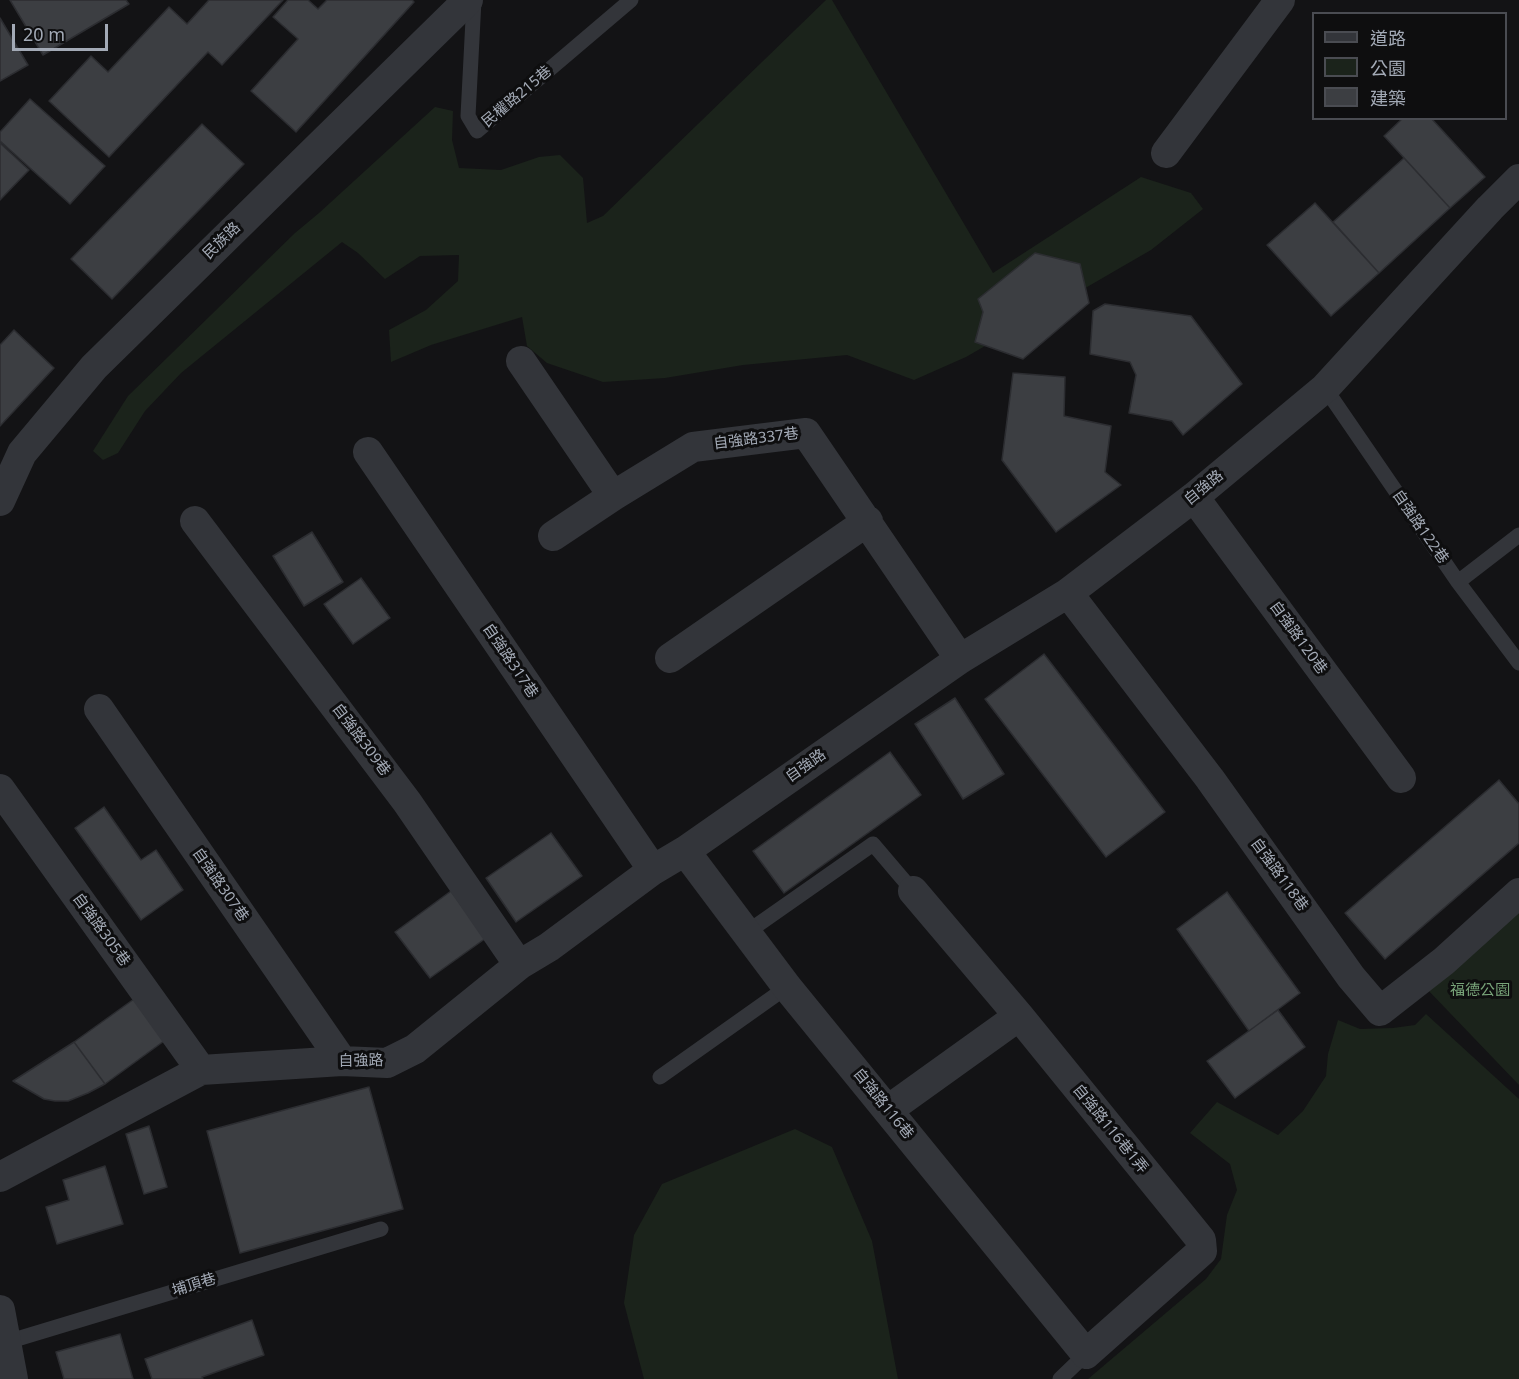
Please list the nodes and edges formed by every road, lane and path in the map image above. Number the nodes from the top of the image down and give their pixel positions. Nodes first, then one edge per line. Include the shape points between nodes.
1 (468, 0) edge
2 (474, 0) edge
3 (631, 0) edge
4 (1280, 0) edge
5 (1166, 153) dead end
6 (1519, 178) edge
7 (521, 362) dead end
8 (1324, 388) junction
9 (368, 452) dead end
10 (613, 495) junction
11 (1194, 497) junction
12 (0, 501) edge
13 (195, 521) dead end
14 (868, 521) junction
15 (553, 536) dead end
16 (1519, 536) edge
17 (1458, 582) junction
18 (1068, 593) junction
19 (670, 658) dead end
20 (960, 659) junction
21 (1519, 663) edge
22 (99, 709) dead end
23 (1401, 778) dead end
24 (0, 789) edge
25 (685, 851) junction
26 (653, 870) junction
27 (913, 891) joint
28 (1519, 893) edge
29 (746, 933) junction
30 (519, 965) junction
31 (787, 987) junction
32 (1019, 1016) junction
33 (342, 1061) junction
34 (201, 1070) junction
35 (660, 1077) dead end
36 (888, 1110) junction
37 (0, 1177) edge
38 (381, 1228) dead end
39 (0, 1310) edge
40 (7, 1341) junction
41 (1086, 1354) junction
42 (13, 1379) edge
43 (1060, 1379) edge

1 - 12 street, 民族路 via 94,367 22,453
2 - 3 lane, 民權路215巷 via 468,116 477,131
4 - 5 street
6 - 8 street, 自強路
7 - 10 street
8 - 11 street, 自強路
8 - 17 lane, 自強路122巷
9 - 26 street, 自強路317巷
10 - 14 street, 自強路337巷 via 693,447 806,433
10 - 15 street, 自強路337巷
11 - 18 street, 自強路
11 - 23 street, 自強路120巷
13 - 30 street, 自強路309巷 via 407,802
14 - 19 street
14 - 20 street, 自強路337巷
16 - 17 lane
17 - 21 lane, 自強路122巷
18 - 20 street, 自強路
18 - 28 street, 自強路118巷 via 1380,1011 1444,961
20 - 25 street, 自強路
22 - 33 street, 自強路307巷
24 - 34 street, 自強路305巷
25 - 26 street, 自強路
25 - 29 street, 自強路116巷
26 - 30 street, 自強路
27 - 29 lane via 873,844
27 - 32 street, 自強路116巷1弄
29 - 31 street, 自強路116巷
30 - 33 street, 自強路 via 415,1049 387,1063
31 - 35 lane
31 - 36 street, 自強路116巷
32 - 36 street
32 - 41 street, 自強路116巷1弄 via 1201,1240 1202,1251
33 - 34 street, 自強路
34 - 37 street, 自強路
36 - 41 street, 自強路116巷
38 - 40 lane, 埔頂巷
39 - 40 street
40 - 42 street
41 - 43 lane

